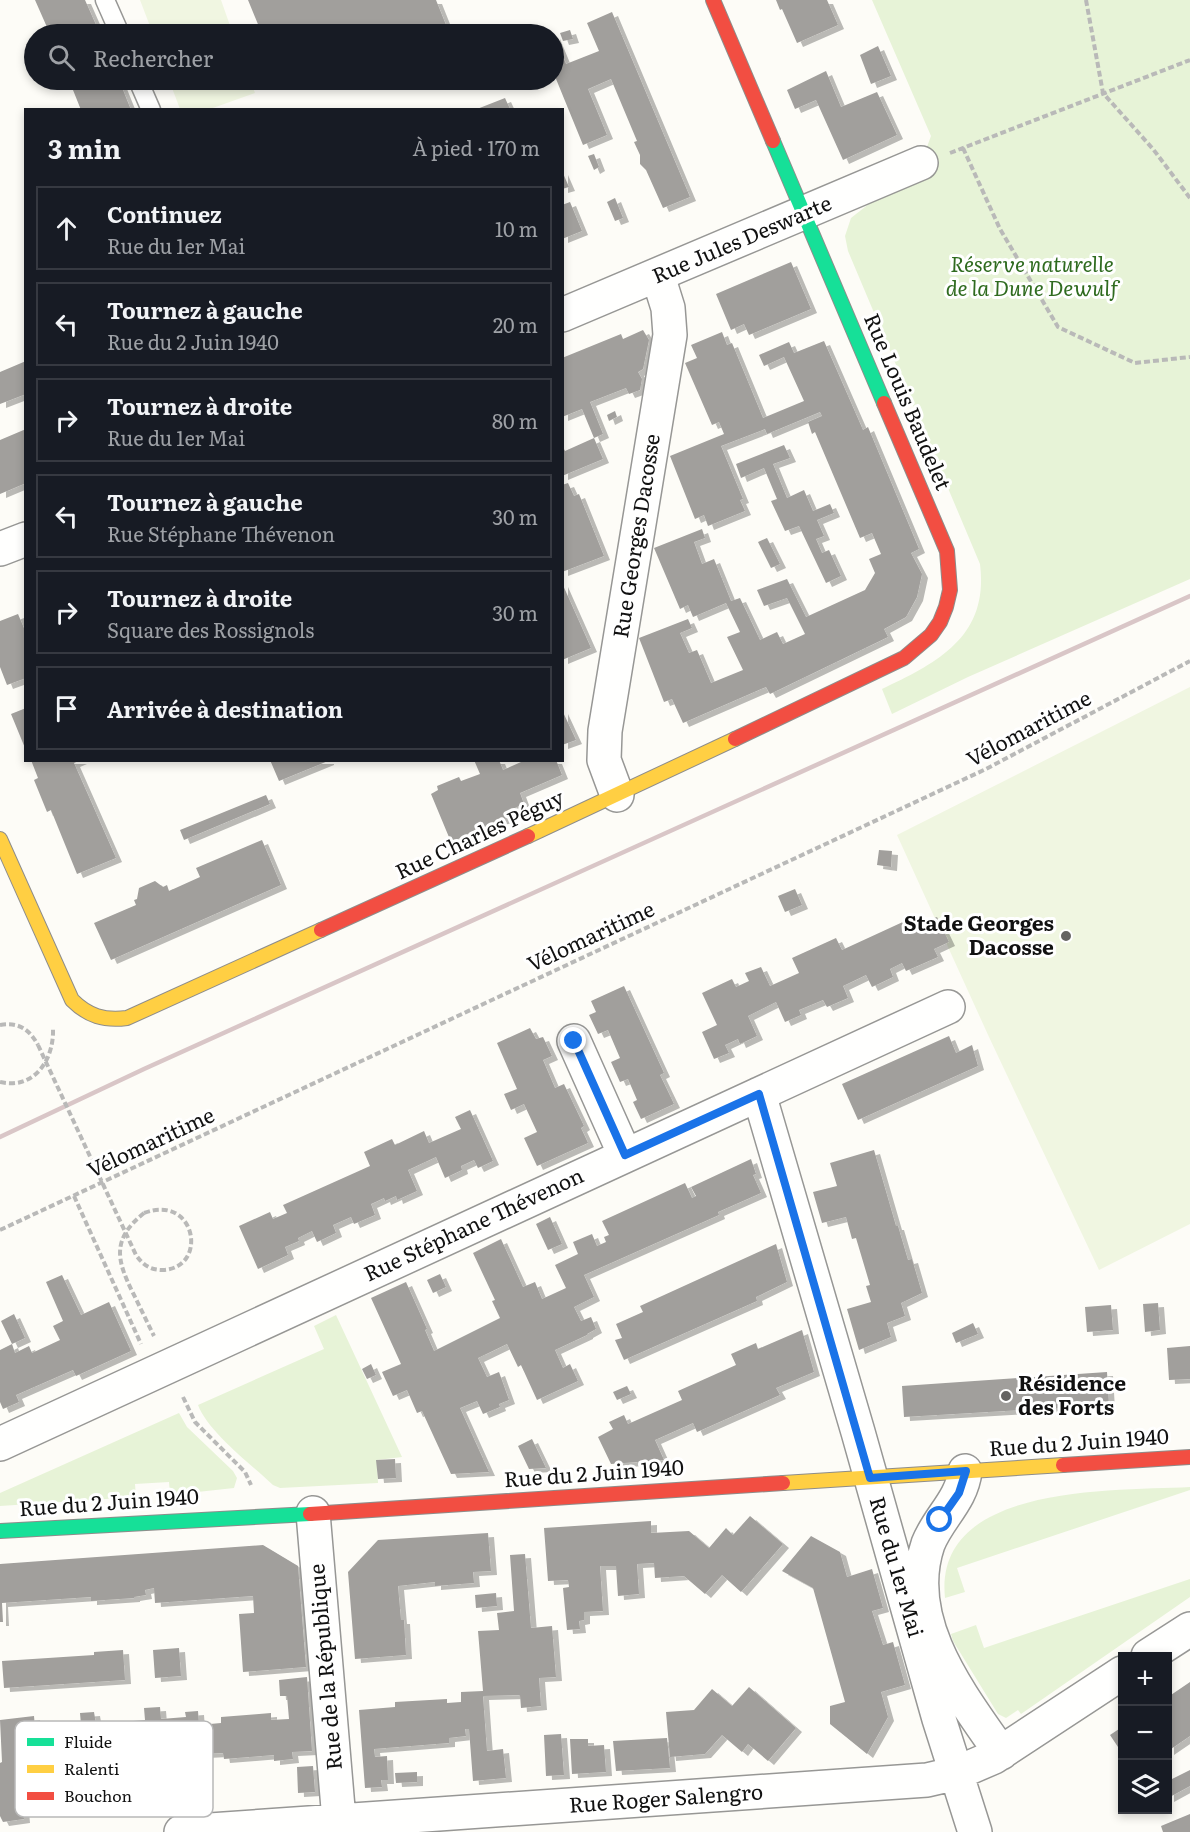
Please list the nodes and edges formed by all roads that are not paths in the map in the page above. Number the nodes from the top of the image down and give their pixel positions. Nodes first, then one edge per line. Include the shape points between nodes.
1 (105, 0) edge
2 (713, 0) edge
3 (116, 24) edge
4 (142, 90) edge
5 (150, 108) edge
6 (921, 164) road end
7 (804, 214) junction
8 (658, 276) junction
9 (564, 314) edge
10 (24, 540) edge
11 (0, 549) edge
12 (945, 610) joint
13 (617, 795) junction
14 (0, 839) edge
15 (9, 884) edge
16 (948, 1007) dead end
17 (574, 1041) dead end
18 (759, 1094) junction
19 (625, 1155) junction
20 (0, 1444) edge
21 (1190, 1457) edge
22 (966, 1471) junction
23 (870, 1478) junction
24 (314, 1513) junction
25 (0, 1531) edge
26 (1190, 1629) edge
27 (1154, 1652) edge
28 (1118, 1676) edge
29 (1001, 1753) junction
30 (957, 1773) junction
31 (339, 1820) junction
32 (542, 1820) edge
33 (181, 1832) edge
34 (975, 1832) edge

1 - 3 lane
2 - 7 street, Rue Louis Baudelet
4 - 5 lane
6 - 7 street, Rue Jules Deswarte
7 - 8 street, Rue Jules Deswarte
7 - 12 street, Rue Louis Baudelet via 947,551 950,579
8 - 9 street, Rue Jules Deswarte
8 - 13 street, Rue Georges Dacosse via 668,308 670,335 605,731 604,760
10 - 11 street
12 - 13 street, Rue Charles Péguy via 931,636 910,656
13 - 15 street, Rue Charles Péguy via 127,1018 102,1020 78,1007 69,996 44,940
14 - 15 street, Rue Charles Péguy
16 - 18 street, Rue Stéphane Thévenon
17 - 19 street
18 - 19 street, Rue Stéphane Thévenon
18 - 23 street, Rue du 1er Mai
19 - 20 street, Rue Stéphane Thévenon
21 - 22 street, Rue du 2 Juin 1940
22 - 23 street, Rue du 2 Juin 1940
22 - 29 street, Rue du 1er Mai via 959,1493 929,1543 924,1561 924,1597 936,1651
23 - 24 street, Rue du 2 Juin 1940
23 - 30 street, Rue du 1er Mai
24 - 25 street, Rue du 2 Juin 1940
24 - 31 street, Rue de la République
26 - 27 street
28 - 29 street, Rue Roger Salengro
29 - 30 street, Rue Roger Salengro
30 - 32 street, Rue Roger Salengro via 906,1782
30 - 34 street, Rue du 1er Mai
31 - 32 street, Rue Roger Salengro
31 - 33 street, Rue Roger Salengro

